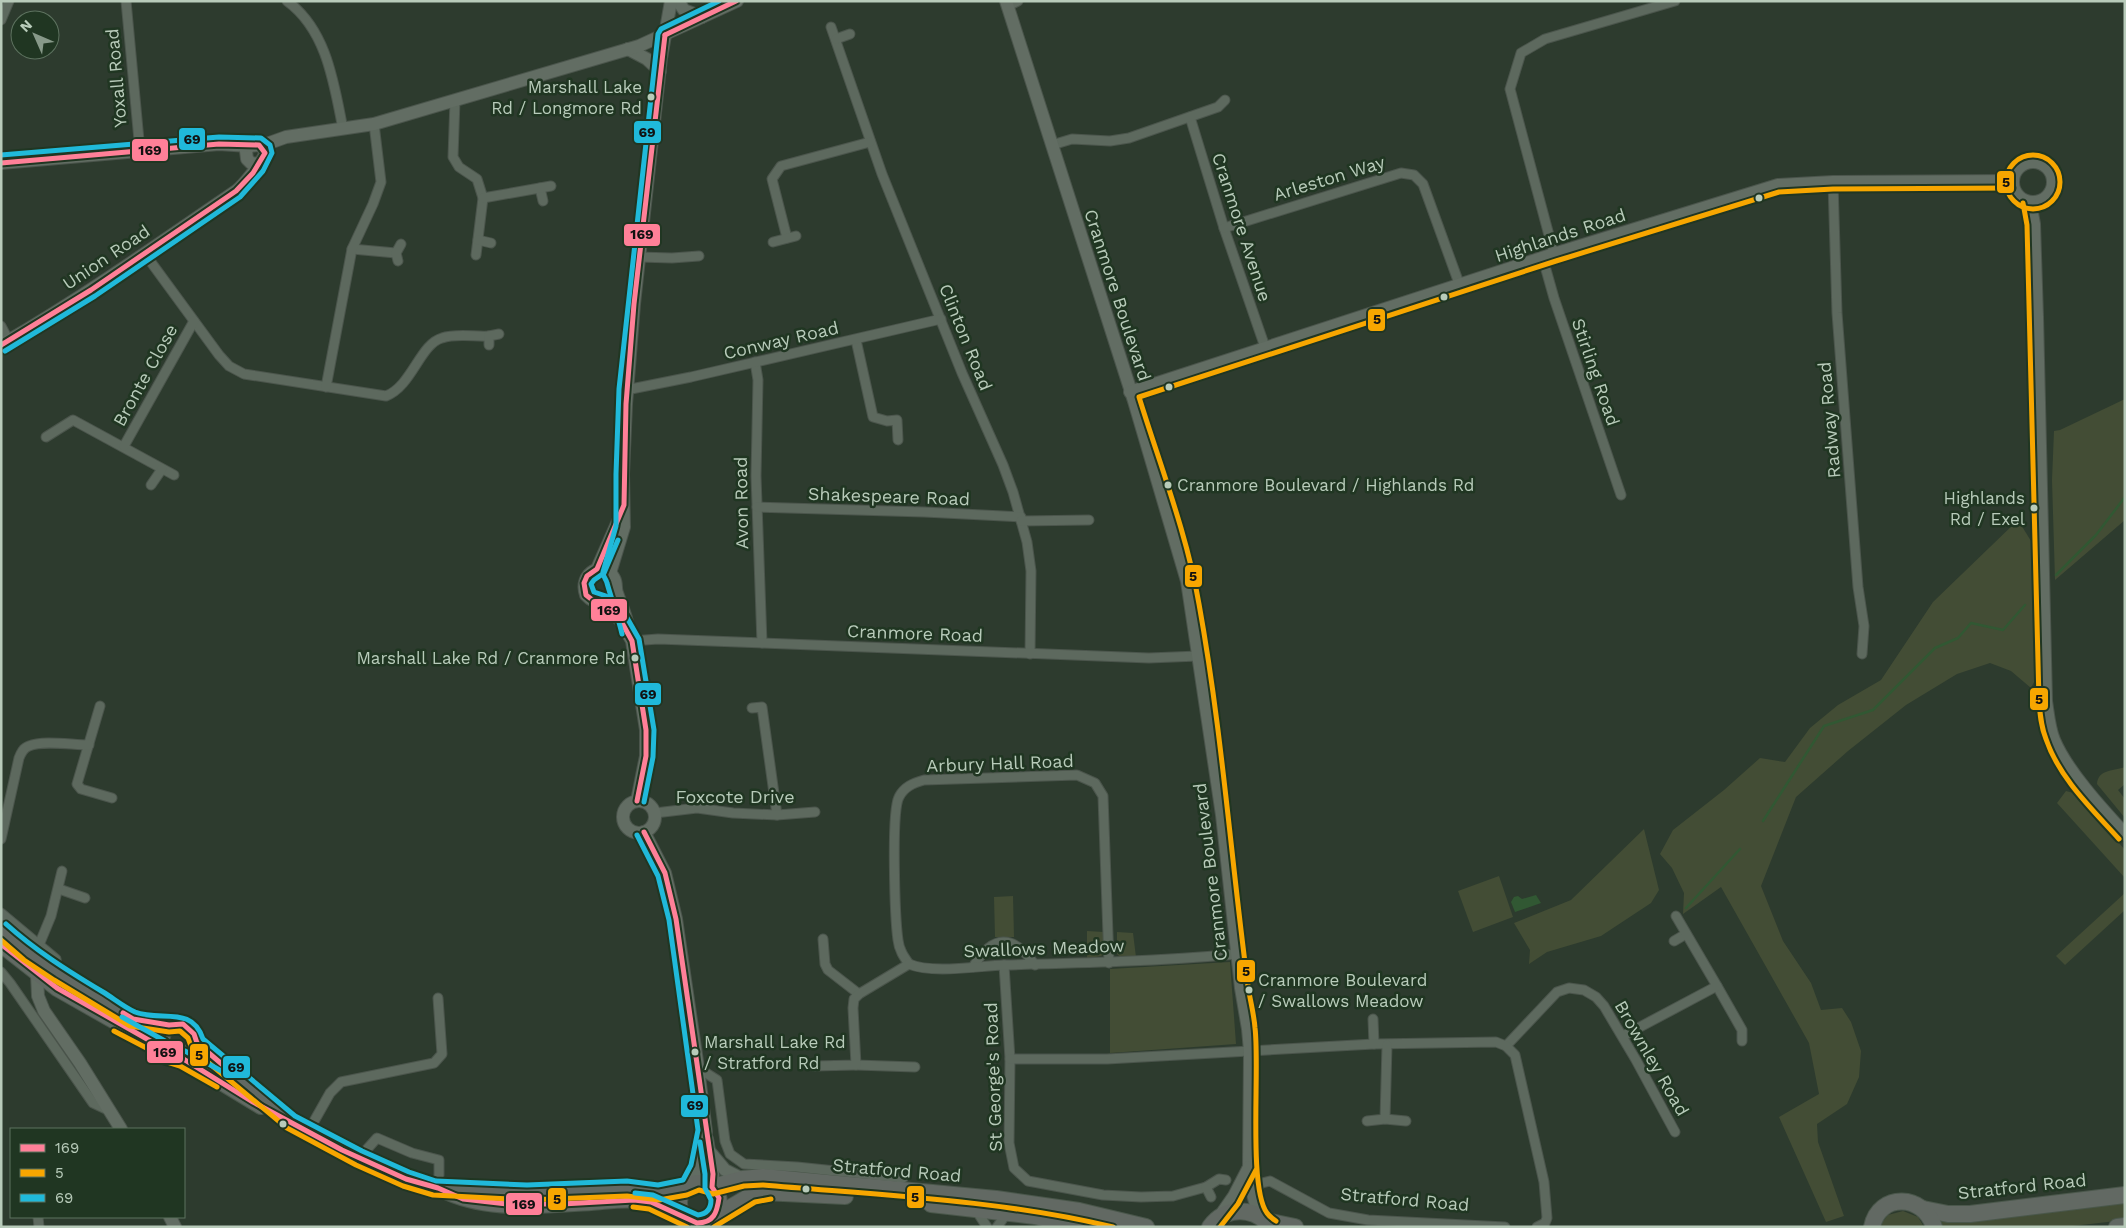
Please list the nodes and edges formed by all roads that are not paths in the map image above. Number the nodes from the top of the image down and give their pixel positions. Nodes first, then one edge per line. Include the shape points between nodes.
1 (9, 1) edge
2 (126, 1) edge
3 (287, 1) edge
4 (671, 1) edge
5 (678, 1) edge
6 (737, 1) edge
7 (1675, 1) edge
8 (1011, 3) edge
9 (702, 17) junction
10 (1, 20) edge
11 (831, 27) dead end
12 (665, 34) junction
13 (850, 34) dead end
14 (836, 39) junction
15 (628, 49) junction
16 (660, 71) junction
17 (455, 100) junction
18 (1225, 100) dead end
19 (1190, 117) junction
20 (374, 124) junction
21 (343, 129) junction
22 (870, 142) junction
23 (1052, 145) junction
24 (140, 151) junction
25 (254, 154) junction
26 (1, 163) edge
27 (2012, 181) junction
28 (1832, 182) junction
29 (551, 186) dead end
30 (540, 188) junction
31 (483, 198) junction
32 (543, 201) dead end
33 (2030, 202) junction
34 (1224, 228) junction
35 (478, 240) junction
36 (773, 242) dead end
37 (491, 243) dead end
38 (401, 244) dead end
39 (352, 249) junction
40 (145, 254) junction
41 (476, 255) dead end
42 (699, 256) dead end
43 (1549, 256) junction
44 (639, 257) junction
45 (1460, 286) junction
46 (941, 319) junction
47 (194, 321) junction
48 (1, 326) edge
49 (500, 334) dead end
50 (856, 340) junction
51 (5, 343) edge
52 (1265, 347) junction
53 (755, 362) junction
54 (326, 387) junction
55 (626, 390) junction
56 (1130, 392) junction
57 (898, 440) dead end
58 (60, 442) dead end
59 (124, 446) junction
60 (162, 469) junction
61 (174, 474) dead end
62 (151, 485) dead end
63 (1621, 495) dead end
64 (624, 505) junction
65 (757, 507) junction
66 (1021, 519) junction
67 (1089, 520) dead end
68 (597, 570) junction
69 (610, 572) junction
70 (616, 591) junction
71 (601, 602) junction
72 (630, 637) junction
73 (762, 644) junction
74 (1030, 654) junction
75 (1862, 654) dead end
76 (1198, 656) junction
77 (100, 706) dead end
78 (752, 708) dead end
79 (88, 745) junction
80 (112, 798) dead end
81 (637, 801) junction
82 (815, 812) dead end
83 (654, 814) junction
84 (778, 815) junction
85 (644, 832) junction
86 (2125, 834) edge
87 (1, 839) edge
88 (62, 871) dead end
89 (59, 888) junction
90 (85, 898) dead end
91 (1, 913) edge
92 (1676, 916) dead end
93 (1, 931) edge
94 (1686, 934) junction
95 (823, 939) dead end
96 (1674, 941) dead end
97 (1, 944) edge
98 (39, 945) junction
99 (1238, 954) junction
100 (1110, 963) junction
101 (909, 964) junction
102 (1004, 965) junction
103 (1035, 965) junction
104 (973, 967) junction
105 (1, 972) edge
106 (37, 974) junction
107 (58, 981) junction
108 (1717, 986) junction
109 (859, 994) junction
110 (438, 998) dead end
111 (41, 1005) junction
112 (1373, 1019) dead end
113 (169, 1025) junction
114 (1623, 1036) junction
115 (1742, 1041) dead end
116 (197, 1043) junction
117 (1374, 1044) junction
118 (1388, 1045) junction
119 (1506, 1046) junction
120 (161, 1047) junction
121 (1250, 1051) junction
122 (182, 1058) junction
123 (1010, 1059) junction
124 (856, 1065) junction
125 (814, 1066) dead end
126 (915, 1067) dead end
127 (698, 1068) junction
128 (110, 1111) junction
129 (1385, 1119) junction
130 (1367, 1121) dead end
131 (1406, 1121) dead end
132 (291, 1122) junction
133 (119, 1128) edge
134 (308, 1132) junction
135 (706, 1132) junction
136 (1675, 1132) dead end
137 (709, 1150) junction
138 (359, 1158) junction
139 (1249, 1167) junction
140 (743, 1178) junction
141 (903, 1178) dead end
142 (1226, 1180) dead end
143 (687, 1187) junction
144 (712, 1187) junction
145 (1206, 1187) junction
146 (437, 1188) junction
147 (1252, 1191) junction
148 (1080, 1192) junction
149 (2125, 1195) edge
150 (1211, 1197) dead end
151 (1924, 1209) junction
152 (976, 1210) junction
153 (1008, 1213) junction
154 (1081, 1219) edge
155 (685, 1220) edge
156 (1266, 1221) edge
157 (709, 1222) edge
158 (1212, 1223) edge
159 (1541, 1225) edge
160 (1869, 1226) edge
161 (2125, 1226) edge
162 (987, 1227) edge
163 (997, 1227) edge
164 (1146, 1227) edge
165 (1295, 1227) edge
166 (1505, 1227) edge
167 (1934, 1227) edge
168 (2117, 1227) edge

1 - 10 street
2 - 24 street, Yoxall Road
3 - 21 street via 305,16 317,34 334,84
4 - 12 street
5 - 9 street via 684,10
6 - 9 street
7 - 43 street, Stirling Road via 1545,39 1521,53 1510,89
8 - 23 street, Cranmore Boulevard
9 - 12 street
11 - 14 street, Clinton Road
12 - 15 street
12 - 16 street
13 - 14 street
14 - 22 street, Clinton Road
15 - 16 street via 648,59
15 - 17 street
16 - 44 street
17 - 20 street
17 - 31 street via 454,157 459,167 476,179
18 - 19 street via 1218,107
19 - 23 street via 1129,138 1110,141 1072,139
19 - 34 street, Cranmore Avenue
20 - 21 street
20 - 39 street via 381,182
21 - 25 street via 286,137
22 - 36 street via 781,166 772,179 791,237
22 - 46 street, Clinton Road
23 - 56 street, Cranmore Boulevard
24 - 25 street via 219,144 232,145
24 - 26 street
25 - 40 street, Union Road via 245,182 236,191
27 - 28 street, Highlands Road
27 - 33 street via 2017,195
27 - 33 street via 2022,164 2042,164 2049,170 2053,178 2052,188 2047,196
28 - 43 street, Highlands Road via 1778,185
28 - 75 street, Radway Road via 1837,321 1858,587 1864,626
29 - 30 street
30 - 31 street
30 - 32 street
31 - 35 street
33 - 86 street via 2034,224 2046,701 2054,740 2063,758
34 - 45 street, Arleston Way via 1401,173 1414,175 1423,184
34 - 52 street, Cranmore Avenue
35 - 37 street
35 - 41 street
38 - 39 street via 397,257
39 - 54 street
40 - 47 street
40 - 51 street, Union Road
42 - 44 street
43 - 45 street, Highlands Road
43 - 63 street, Stirling Road via 1554,298
44 - 55 street
45 - 52 street, Highlands Road
46 - 50 street, Conway Road
46 - 66 street, Clinton Road via 1003,465
47 - 54 street via 219,355 238,372
47 - 59 street, Bronte Close
48 - 51 street
49 - 54 street via 489,341 443,337 434,342 401,386 386,396
50 - 53 street, Conway Road
50 - 57 street via 873,417 897,420
52 - 56 street, Highlands Road
53 - 55 street, Conway Road
53 - 65 street, Avon Road via 758,380
55 - 64 street
56 - 76 street, Cranmore Boulevard via 1181,556 1192,605
58 - 59 street, Bronte Close via 50,435 73,420
59 - 60 street, Bronte Close
60 - 61 street, Bronte Close
60 - 62 street
64 - 68 street
64 - 69 street via 624,527
65 - 66 street, Shakespeare Road via 924,512
65 - 73 street, Avon Road
66 - 67 street, Shakespeare Road
66 - 74 street, Clinton Road via 1031,571
68 - 69 street
68 - 71 street via 588,574 583,583 590,599
69 - 70 street
70 - 71 street via 610,599
70 - 72 street via 625,610
71 - 72 street via 621,620
72 - 73 street, Cranmore Road
72 - 81 street via 646,730 646,756
73 - 74 street, Cranmore Road
74 - 76 street, Cranmore Road via 1148,658
76 - 99 street, Cranmore Boulevard via 1222,814
77 - 79 street
78 - 84 street via 762,707
79 - 80 street via 78,784 81,790
79 - 87 street via 39,744 23,749
81 - 83 street via 648,804
81 - 85 street via 627,807 624,821 631,830
82 - 84 street, Foxcote Drive
83 - 84 street, Foxcote Drive via 697,808
83 - 85 street via 654,822
85 - 127 street via 665,873 676,919
88 - 89 street
89 - 90 street
89 - 98 street
91 - 98 street
92 - 94 street
93 - 107 highway, Stratford Road
94 - 96 street
94 - 108 street
95 - 109 street via 828,970
97 - 106 highway, Stratford Road
98 - 107 street via 56,959
99 - 100 street, Swallows Meadow
99 - 121 street, Cranmore Boulevard
100 - 101 street, Arbury Hall Road via 1103,796 1095,783 1077,775 924,780 904,789 895,807 895,873 898,940
100 - 103 street, Swallows Meadow
101 - 104 street, Swallows Meadow via 919,968
101 - 109 street
102 - 103 street, Swallows Meadow
102 - 104 street, Swallows Meadow
102 - 123 street, St George's Road
103 - 104 street via 1018,946 1009,942 997,943 982,953
105 - 128 street via 93,1103
106 - 107 highway, Stratford Road
106 - 111 street
107 - 111 street via 43,997
107 - 113 highway, Stratford Road via 133,1019
107 - 120 highway, Stratford Road
108 - 114 street
108 - 115 street via 1742,1030
109 - 124 street via 854,999 853,1008
110 - 134 street via 442,1054 434,1063 341,1082 330,1093
111 - 128 street
112 - 117 street
113 - 116 highway, Stratford Road via 177,1023 189,1027
113 - 120 highway via 161,1037
114 - 119 street, Brownley Road via 1596,997 1584,990 1569,988 1557,992 1546,1002
114 - 136 street, Brownley Road
116 - 122 highway via 190,1054
116 - 132 highway, Stratford Road
117 - 118 street
117 - 121 street
118 - 119 street via 1496,1042
118 - 129 street
119 - 159 street via 1515,1055 1544,1182 1546,1218
120 - 122 highway, Stratford Road via 168,1055
121 - 123 street via 1107,1059
121 - 139 street, Cranmore Boulevard
122 - 132 highway, Stratford Road
123 - 148 street, St George's Road via 1009,1143 1014,1168 1028,1181
124 - 125 street
124 - 126 street
127 - 135 street
127 - 141 street via 717,1080 725,1141 730,1154 744,1164 797,1166
128 - 133 street
129 - 130 street
129 - 131 street
132 - 134 highway, Stratford Road
134 - 138 highway, Stratford Road
135 - 137 street
135 - 143 street via 698,1168
137 - 140 street via 725,1170
137 - 144 street
138 - 146 highway, Stratford Road via 406,1179
138 - 146 street via 377,1138 439,1160
139 - 147 street, Cranmore Boulevard
139 - 158 street, Cranmore Boulevard via 1234,1196
140 - 144 highway, Stratford Road
140 - 154 highway, Stratford Road via 763,1177 996,1199
142 - 145 street via 1219,1179
143 - 144 highway, Stratford Road via 700,1182
143 - 146 highway, Stratford Road via 658,1193 627,1188 527,1193
143 - 155 highway via 679,1199
144 - 157 highway via 719,1198 719,1205
145 - 148 street via 1157,1197
145 - 150 street
146 - 155 highway, Stratford Road via 463,1199 507,1204 650,1202
147 - 156 street, Cranmore Boulevard
147 - 166 street, Stratford Road via 1270,1181 1329,1214 1368,1220
148 - 154 street
149 - 151 highway, Stratford Road via 1970,1214
151 - 160 highway, Stratford Road via 1913,1202 1895,1202 1878,1213
151 - 167 highway
152 - 153 highway, Stratford Road
152 - 157 highway, Stratford Road via 896,1200 763,1192 752,1195
152 - 162 street
153 - 154 highway, Stratford Road
153 - 163 street
154 - 164 highway, Stratford Road
155 - 157 highway, Stratford Road
156 - 158 highway via 1241,1210
156 - 165 highway
161 - 168 highway

